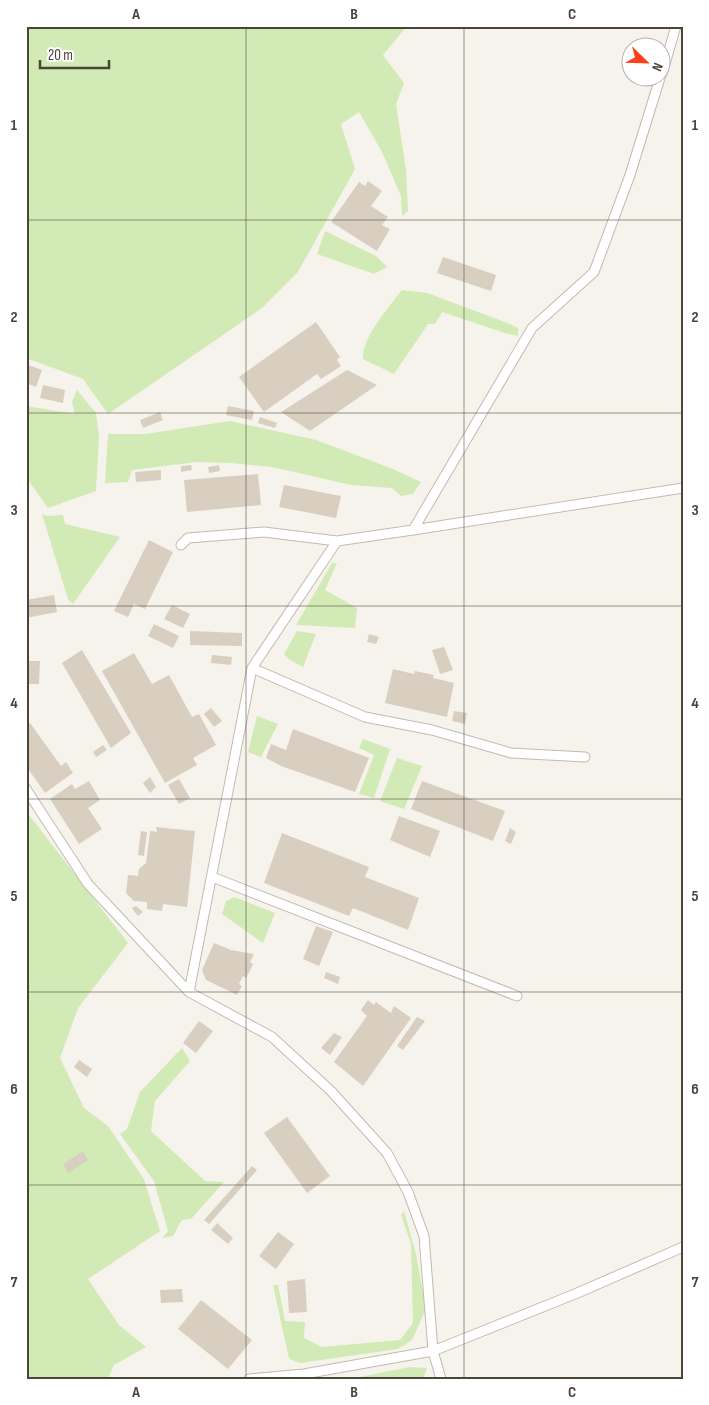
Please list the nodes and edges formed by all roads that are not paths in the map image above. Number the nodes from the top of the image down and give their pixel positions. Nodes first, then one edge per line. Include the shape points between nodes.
1 (676, 26) edge
2 (672, 40) edge
3 (657, 88) edge
4 (683, 488) edge
5 (413, 530) junction
6 (337, 541) junction
7 (181, 545) dead end
8 (252, 668) junction
9 (586, 758) dead end
10 (26, 789) edge
11 (212, 877) junction
12 (189, 992) junction
13 (517, 996) dead end
14 (683, 1247) edge
15 (433, 1351) junction
16 (250, 1379) edge
17 (441, 1379) edge

1 - 2 lane
3 - 5 lane via 630,175 594,272 532,328
4 - 5 lane
5 - 6 lane
6 - 7 lane via 264,532 188,538
6 - 8 lane
8 - 9 lane via 365,717 432,730 511,753
8 - 11 lane
10 - 12 lane via 88,884
11 - 12 lane
11 - 13 lane
12 - 15 lane via 272,1037 331,1091 387,1153 408,1192 424,1236
14 - 15 lane
15 - 16 lane via 304,1374
15 - 17 lane

